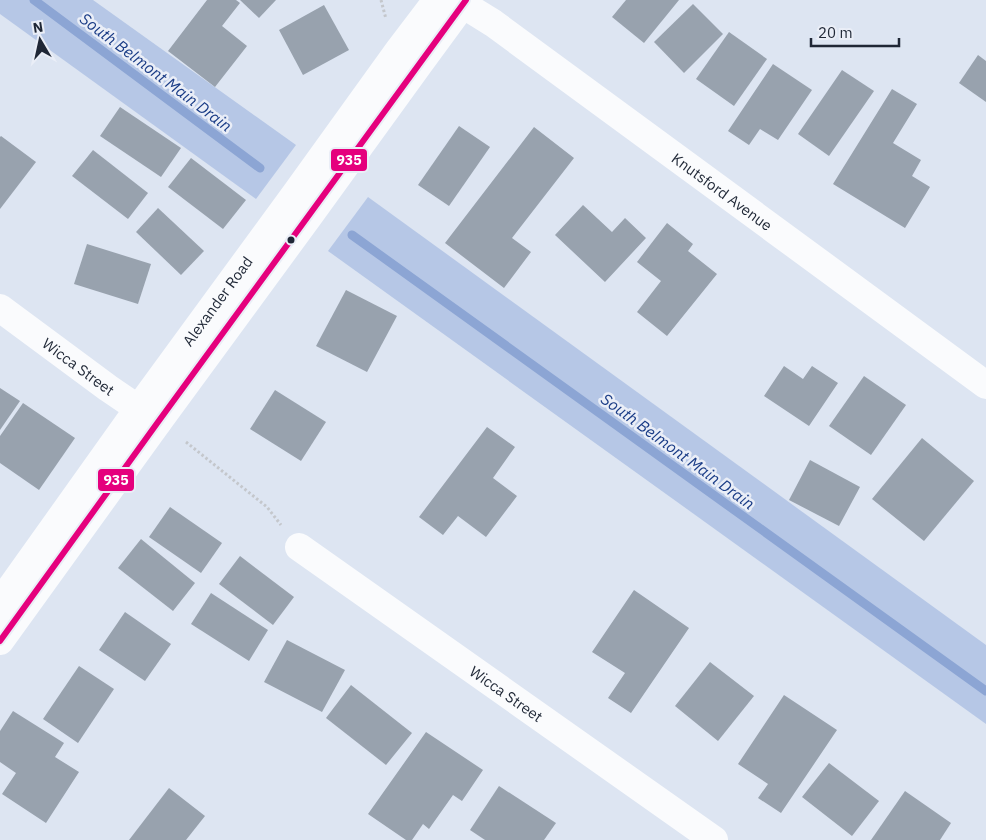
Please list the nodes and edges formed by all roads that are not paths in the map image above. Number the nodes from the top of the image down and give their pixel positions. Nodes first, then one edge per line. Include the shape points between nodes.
1 (456, 1) edge
2 (0, 308) edge
3 (986, 385) edge
4 (148, 415) junction
5 (299, 547) road end
6 (0, 603) edge
7 (0, 641) edge
8 (714, 840) edge

1 - 3 street, Knutsford Avenue via 493,23
1 - 4 street, Alexander Road via 399,50 296,193
2 - 4 street, Wicca Street
4 - 6 street, Alexander Road
4 - 7 street, Alexander Road
5 - 8 street, Wicca Street

